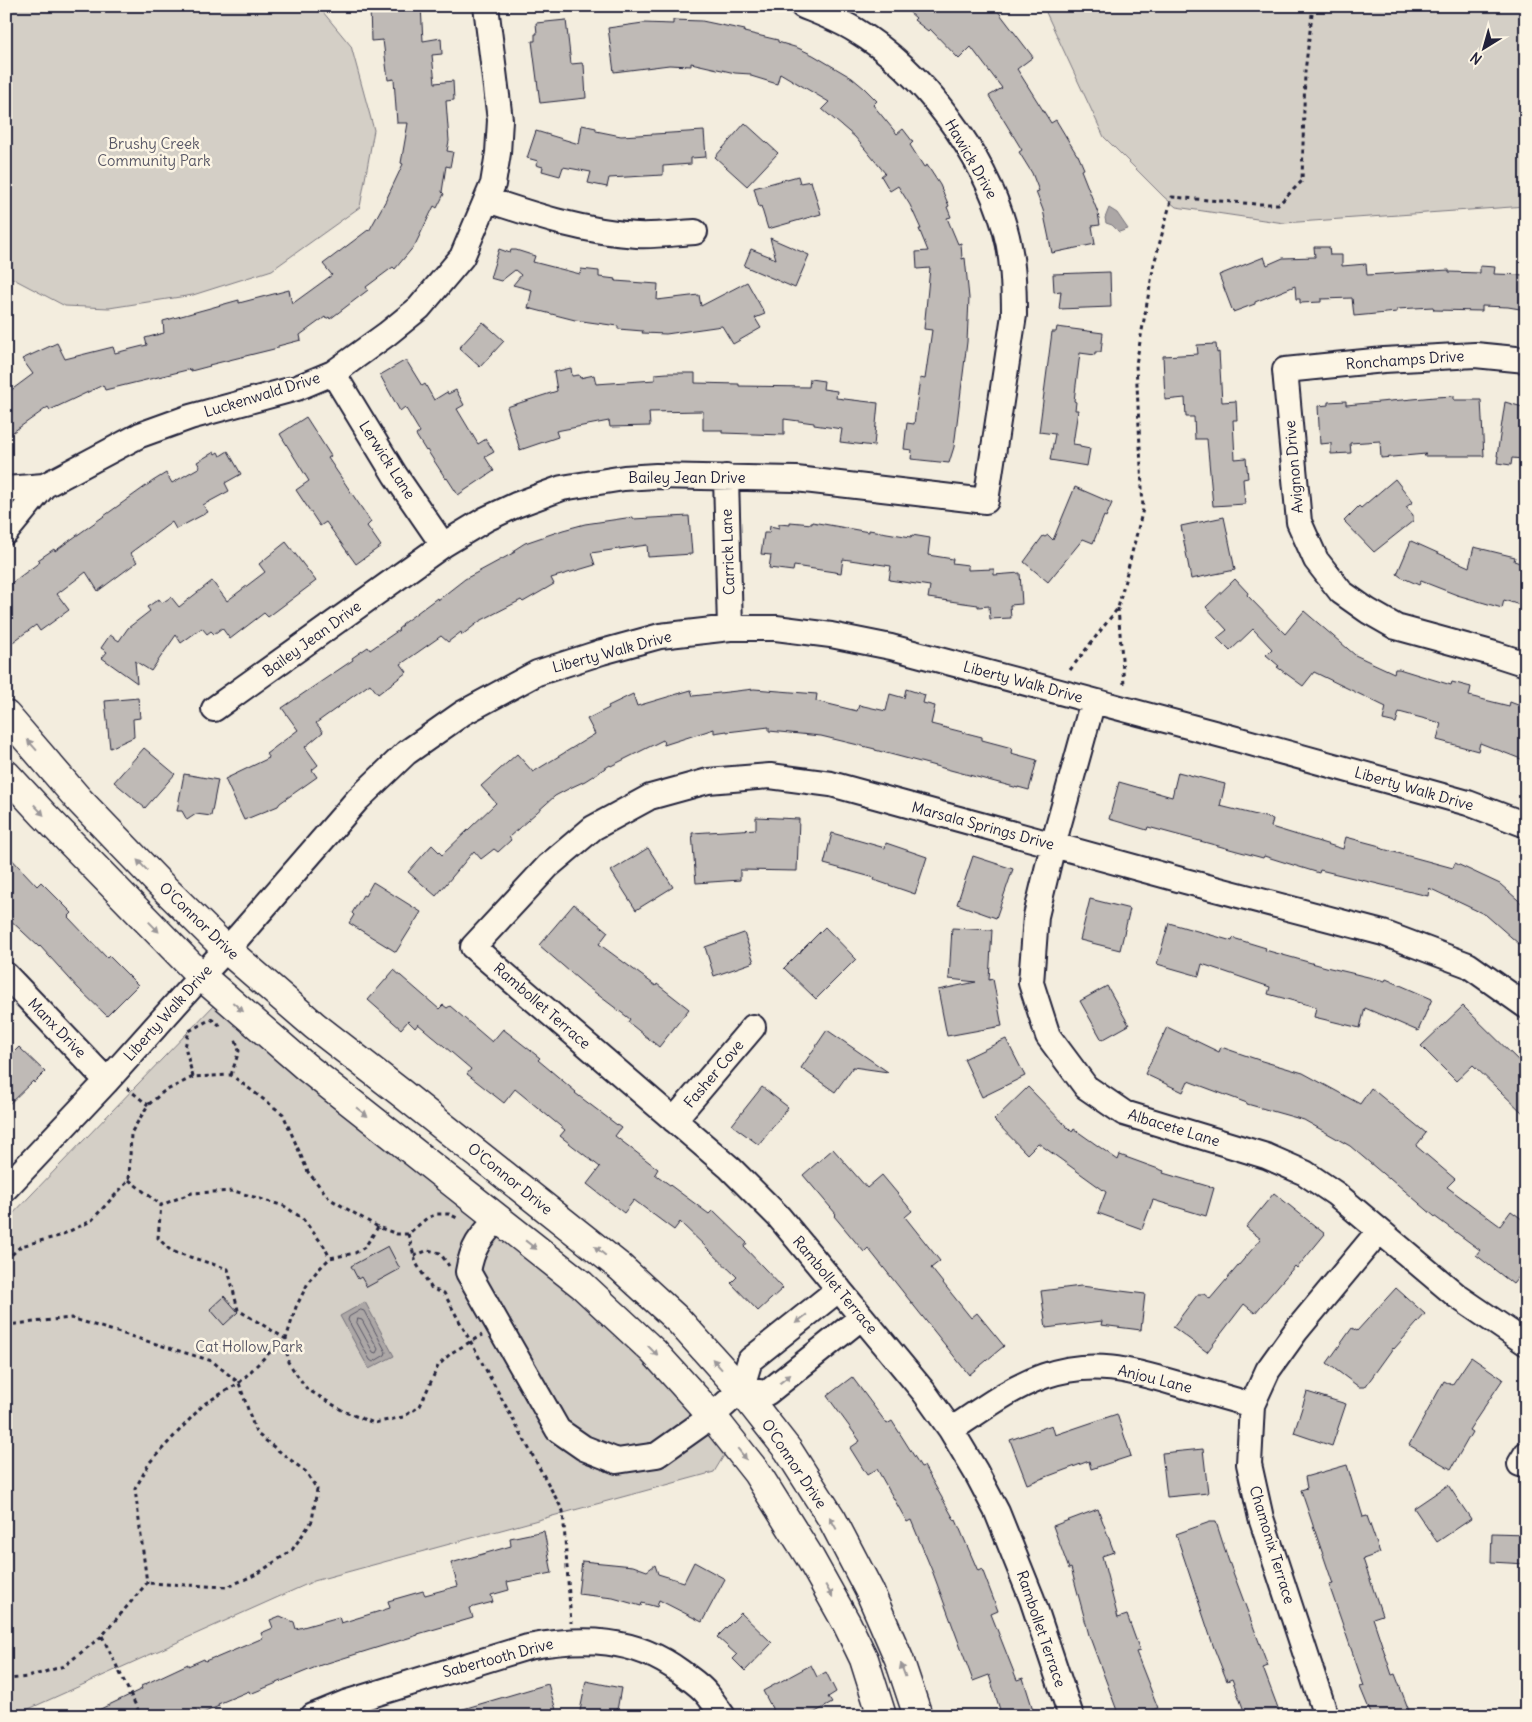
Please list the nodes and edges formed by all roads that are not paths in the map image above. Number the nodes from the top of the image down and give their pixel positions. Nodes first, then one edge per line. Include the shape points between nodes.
1 (486, 6) edge
2 (803, 6) edge
3 (488, 200) junction
4 (695, 232) dead end
5 (1526, 360) edge
6 (1285, 370) joint
7 (333, 373) junction
8 (726, 477) junction
9 (44, 486) junction
10 (6, 489) edge
11 (986, 501) joint
12 (6, 532) edge
13 (443, 544) junction
14 (730, 628) junction
15 (1526, 664) edge
16 (1094, 701) junction
17 (214, 709) dead end
18 (6, 715) edge
19 (6, 774) edge
20 (1526, 825) edge
21 (1053, 845) junction
22 (473, 947) joint
23 (226, 949) junction
24 (6, 975) edge
25 (201, 976) junction
26 (1526, 1006) edge
27 (754, 1027) dead end
28 (117, 1084) junction
29 (674, 1120) junction
30 (6, 1188) edge
31 (497, 1219) junction
32 (1379, 1231) junction
33 (839, 1289) junction
34 (862, 1317) junction
35 (1526, 1343) edge
36 (741, 1390) junction
37 (1252, 1405) junction
38 (712, 1416) junction
39 (951, 1430) junction
40 (313, 1716) edge
41 (723, 1716) edge
42 (882, 1716) edge
43 (918, 1716) edge
44 (1071, 1716) edge
45 (1326, 1716) edge

1 - 3 street, Luckenwald Drive via 500,120 498,153
2 - 11 street, Hawick Drive via 854,29 907,69 949,119 996,200 1011,258 1014,316
3 - 4 street via 601,231 639,235
3 - 7 street, Luckenwald Drive via 462,257 419,308
5 - 6 street, Ronchamps Drive via 1475,355
6 - 15 street, Avignon Drive via 1299,522 1316,560 1341,592 1396,627
7 - 9 street, Luckenwald Drive via 298,388 190,417 140,435
7 - 13 street, Lerwick Lane via 395,475
8 - 11 street, Bailey Jean Drive via 796,479
8 - 13 street, Bailey Jean Drive via 624,478 562,488 486,519
8 - 14 street, Carrick Lane
9 - 10 street, Luckenwald Drive
9 - 12 street, Luckenwald Drive
13 - 17 street, Bailey Jean Drive
14 - 16 street, Liberty Walk Drive via 776,628 891,647
14 - 23 street, Liberty Walk Drive via 660,636 602,652 537,673 463,713 406,753 357,800
16 - 20 street, Liberty Walk Drive via 1468,803
16 - 21 street, Albacete Lane
23 -> 18 main road, O'Connor Drive via 80,800
19 -> 25 main road
21 - 22 street, Marsala Springs Drive via 831,784 770,776 708,781 650,798 593,828 548,866
21 - 26 street, Marsala Springs Drive via 1383,933 1468,965
21 - 32 street, Albacete Lane via 1036,916 1031,983 1048,1036 1086,1087 1124,1113 1266,1156 1305,1173 1336,1194
22 - 29 street, Rambollet Terrace
23 - 25 street, Liberty Walk Drive
36 -> 23 main road, O'Connor Drive via 679,1321 620,1267 315,1026
24 - 28 street, Manx Drive
25 - 28 street, Liberty Walk Drive
25 -> 31 main road via 306,1067
27 - 29 street, Fasher Cove
28 - 30 street, Liberty Walk Drive
29 - 33 street, Rambollet Terrace via 730,1168 779,1217
31 -> 38 main road via 618,1317
31 - 38 street via 471,1254 468,1272 558,1430 584,1448 617,1460 657,1455
32 - 35 street, Albacete Lane via 1457,1296
32 - 37 street, Chamonix Terrace via 1290,1339 1268,1370
33 - 34 street, Rambollet Terrace
33 -> 36 street via 750,1360
36 -> 34 street via 767,1393
34 - 39 street, Rambollet Terrace
36 - 38 street
43 -> 36 main road, O'Connor Drive via 899,1659 869,1590 832,1520 788,1450
37 - 39 street, Anjou Lane via 1130,1370 1077,1368 1042,1376 1002,1396
37 - 45 street, Chamonix Terrace via 1249,1464 1261,1518
38 -> 42 main road via 757,1473 809,1556 864,1660
39 - 44 street, Rambollet Terrace via 997,1512 1032,1599
40 - 41 street, Sabertooth Drive via 528,1647 588,1640 618,1643 660,1658 707,1694

